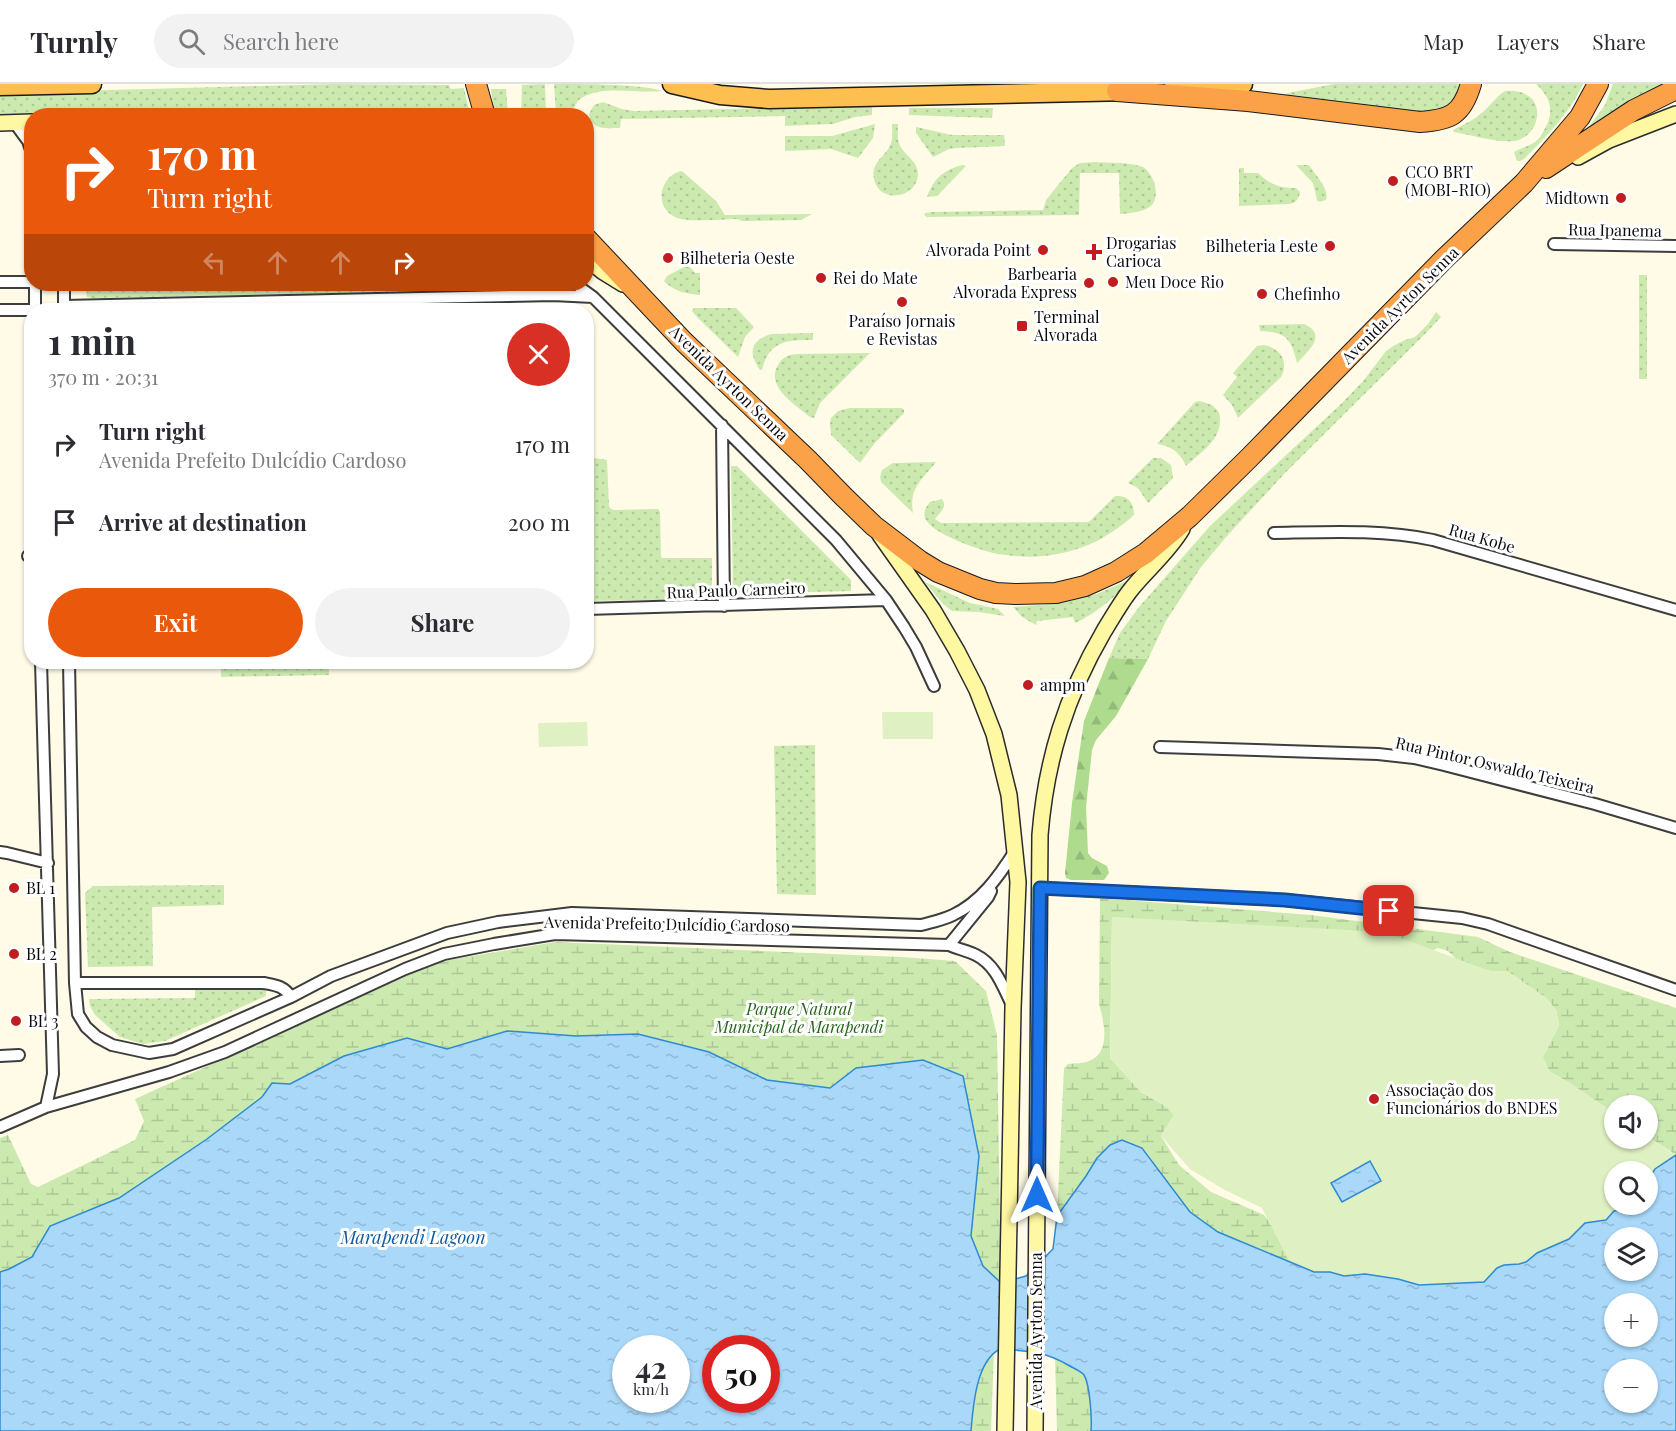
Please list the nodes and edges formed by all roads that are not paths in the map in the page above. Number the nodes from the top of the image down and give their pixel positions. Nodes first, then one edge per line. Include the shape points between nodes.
1 (92, 84) edge
2 (476, 84) edge
3 (672, 84) edge
4 (1243, 84) edge
5 (1470, 84) edge
6 (1598, 84) edge
7 (0, 87) edge
8 (1676, 88) edge
9 (1117, 91) junction
10 (483, 108) edge
11 (1676, 114) edge
12 (7, 122) edge
13 (24, 122) edge
14 (24, 137) edge
15 (1524, 183) junction
16 (1554, 244) dead end
17 (1676, 246) edge
18 (594, 247) edge
19 (594, 264) edge
20 (0, 282) edge
21 (24, 283) edge
22 (632, 287) junction
23 (553, 291) edge
24 (585, 291) edge
25 (553, 295) junction
26 (593, 297) junction
27 (252, 303) edge
28 (0, 310) edge
29 (24, 310) edge
30 (722, 425) junction
31 (1190, 516) junction
32 (874, 525) junction
33 (1274, 533) dead end
34 (886, 600) junction
35 (724, 606) junction
36 (594, 609) edge
37 (1676, 610) edge
38 (42, 669) edge
39 (69, 669) edge
40 (934, 686) dead end
41 (1160, 747) dead end
42 (1676, 828) edge
43 (1015, 851) junction
44 (0, 852) edge
45 (48, 863) junction
46 (996, 880) junction
47 (1040, 888) junction
48 (949, 945) junction
49 (75, 983) junction
50 (1676, 990) edge
51 (291, 997) junction
52 (1013, 1008) junction
53 (18, 1055) dead end
54 (0, 1056) edge
55 (46, 1107) junction
56 (0, 1127) edge
57 (1005, 1431) edge
58 (1035, 1431) edge

1 - 7 highway
2 - 10 highway
3 - 9 highway via 713,94 768,99
4 - 9 highway
5 - 9 highway via 1454,115 1420,122 1248,101
6 - 15 highway, Avenida Ayrton Senna via 1580,117
8 - 15 highway via 1634,110
11 - 15 main road via 1610,140
12 - 13 main road
12 - 14 street
15 - 31 highway, Avenida Ayrton Senna
16 - 17 street, Rua Ipanema
18 - 22 highway, Avenida Ayrton Senna
19 - 22 main road
20 - 21 street
22 - 32 highway, Avenida Ayrton Senna
23 - 25 street
24 - 26 street
25 - 26 street
25 - 27 street
26 - 30 street
28 - 29 street
30 - 34 street via 836,540
30 - 35 street
31 - 32 highway, Avenida Ayrton Senna via 1116,572 1085,586 1035,595 996,593 964,584 920,561
31 - 47 main road, Avenida Ayrton Senna via 1167,550 1128,593 1069,700 1043,800
32 - 43 main road, Avenida Ayrton Senna via 933,610 977,690 994,734 1009,795
33 - 37 street, Rua Kobe via 1409,535
34 - 35 street, Rua Paulo Carneiro
34 - 40 street via 916,647
35 - 36 street, Rua Paulo Carneiro
38 - 45 street
39 - 49 street, Avenida Prefeito Dulcídio Cardoso
41 - 42 street, Rua Pintor Oswaldo Teixeira via 1414,758
43 - 46 street, Avenida Prefeito Dulcídio Cardoso
43 - 52 main road, Avenida Ayrton Senna via 1018,882
44 - 45 street
45 - 55 street via 53,1074
46 - 48 street via 988,897
46 - 51 street, Avenida Prefeito Dulcídio Cardoso via 956,914 921,925 572,913 498,922 447,933 331,976
47 - 50 street via 1285,900 1462,918
47 - 58 main road, Avenida Ayrton Senna
48 - 52 street, Avenida Prefeito Dulcídio Cardoso via 977,955 988,964
48 - 55 street, Avenida Prefeito Dulcídio Cardoso via 555,934 494,944 444,954 405,969 225,1052
49 - 51 street via 264,983 279,986
49 - 51 street, Avenida Prefeito Dulcídio Cardoso via 78,1014 86,1027 112,1045 149,1053 173,1049
52 - 57 main road, Avenida Ayrton Senna
53 - 54 street
55 - 56 street, Avenida Prefeito Dulcídio Cardoso

